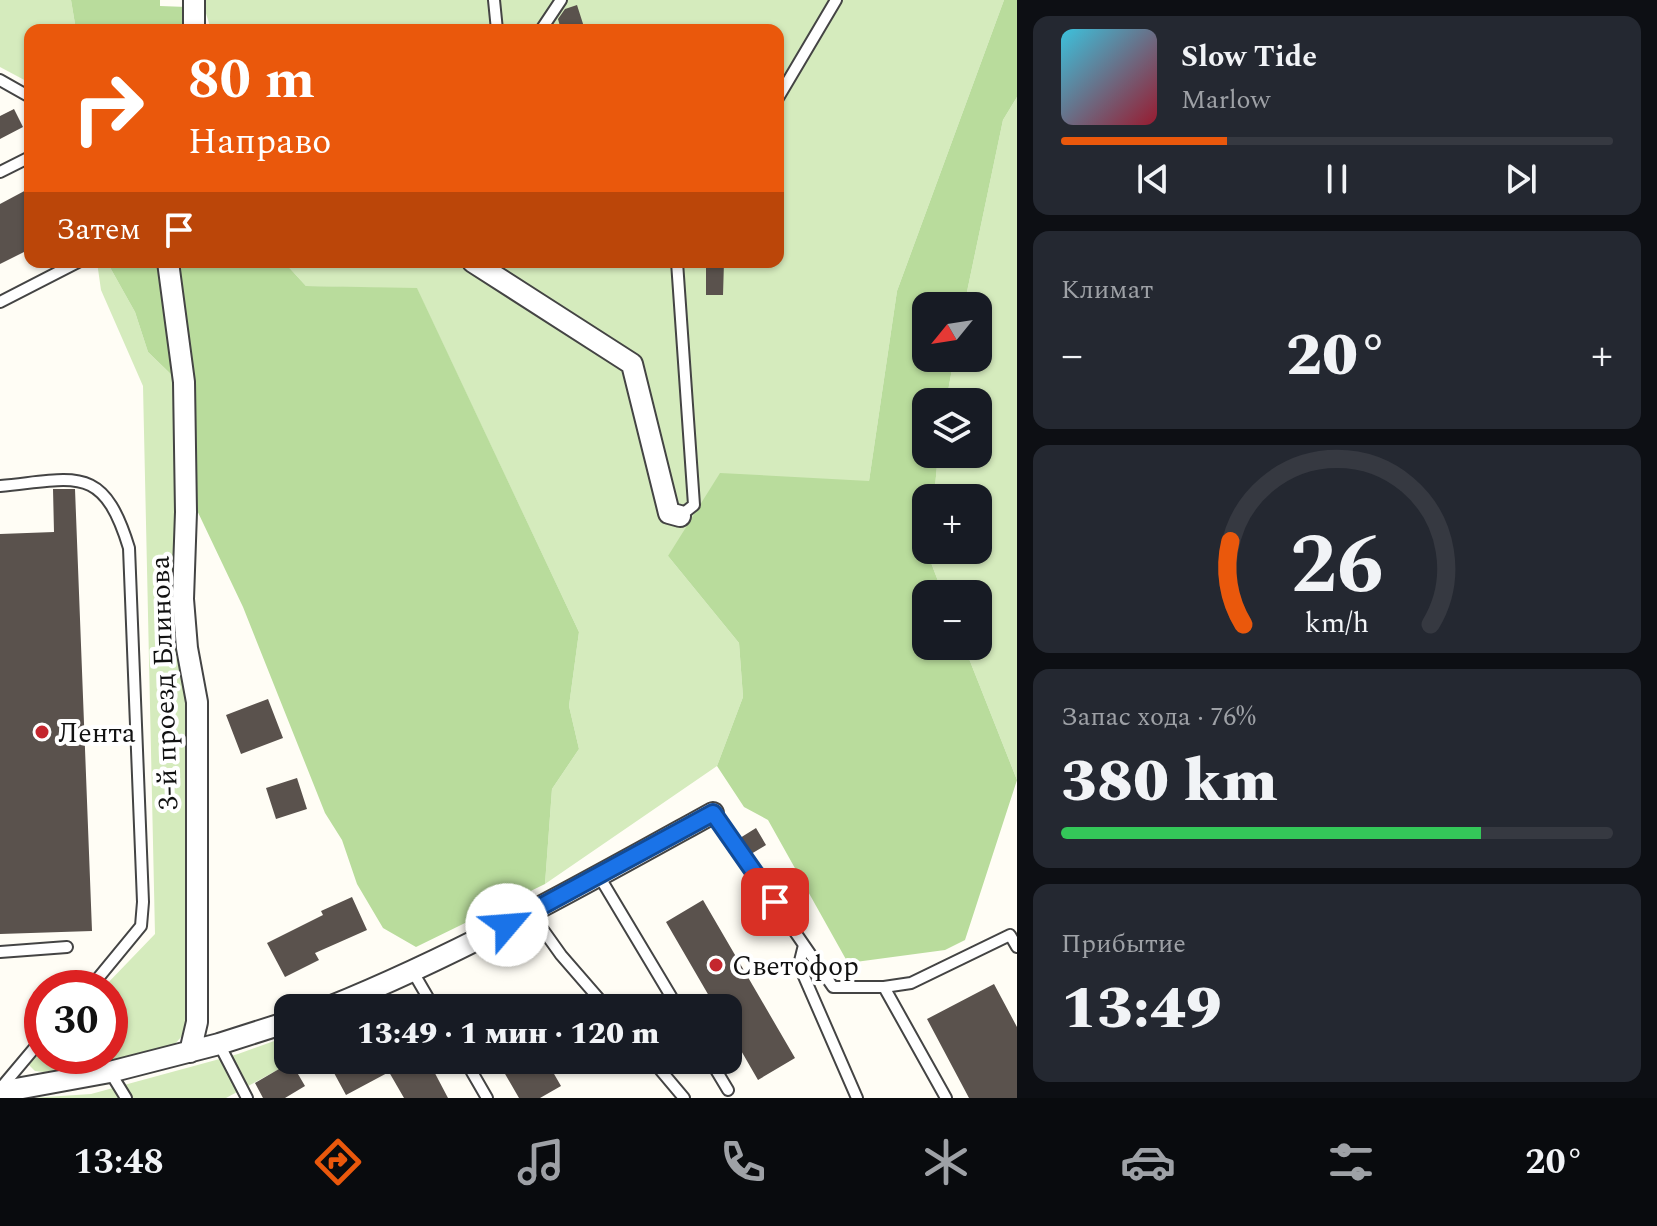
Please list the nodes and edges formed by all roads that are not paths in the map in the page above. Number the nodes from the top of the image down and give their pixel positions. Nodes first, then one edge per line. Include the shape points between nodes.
1 (194, 0) edge
2 (494, 0) edge
3 (561, 0) edge
4 (836, 0) edge
5 (194, 24) edge
6 (496, 24) edge
7 (545, 24) edge
8 (2, 83) edge
9 (784, 88) edge
10 (24, 94) edge
11 (24, 160) edge
12 (0, 172) edge
13 (66, 268) edge
14 (169, 268) edge
15 (482, 268) edge
16 (677, 268) edge
17 (0, 302) edge
18 (0, 486) edge
19 (680, 516) joint
20 (713, 813) joint
21 (599, 876) junction
22 (531, 913) junction
23 (804, 945) junction
24 (67, 947) dead end
25 (1017, 947) edge
26 (0, 952) edge
27 (105, 970) edge
28 (413, 972) junction
29 (884, 987) junction
30 (360, 994) edge
31 (426, 994) edge
32 (595, 994) edge
33 (670, 994) edge
34 (274, 1026) edge
35 (219, 1044) junction
36 (190, 1052) junction
37 (24, 1061) edge
38 (128, 1068) edge
39 (98, 1074) edge
40 (111, 1074) edge
41 (473, 1074) edge
42 (664, 1074) edge
43 (718, 1074) edge
44 (728, 1090) dead end
45 (0, 1091) edge
46 (126, 1098) edge
47 (247, 1098) edge
48 (487, 1098) edge
49 (684, 1098) edge
50 (857, 1098) edge
51 (946, 1098) edge

1 - 5 street
2 - 6 lane
3 - 7 lane
4 - 9 lane
8 - 10 lane
11 - 12 lane
13 - 17 lane
14 - 36 street, 3-й проезд Блинова via 184,382 183,599 197,702 197,1022
15 - 19 street via 632,364 669,513
16 - 19 lane via 694,505
18 - 27 lane via 76,479 101,490 119,517 129,548 143,902 141,926
20 - 21 street
20 - 23 lane
21 - 22 street
21 - 33 lane
22 - 28 street
22 - 32 lane
23 - 29 lane via 833,987
23 - 50 lane via 799,965
24 - 26 lane
25 - 29 lane via 1010,935 911,983
28 - 30 street
28 - 31 lane
29 - 51 lane
34 - 35 street
35 - 36 street
35 - 47 lane
36 - 38 street
37 - 45 lane
39 - 45 street
40 - 46 lane
41 - 48 lane
42 - 49 lane
43 - 44 lane

